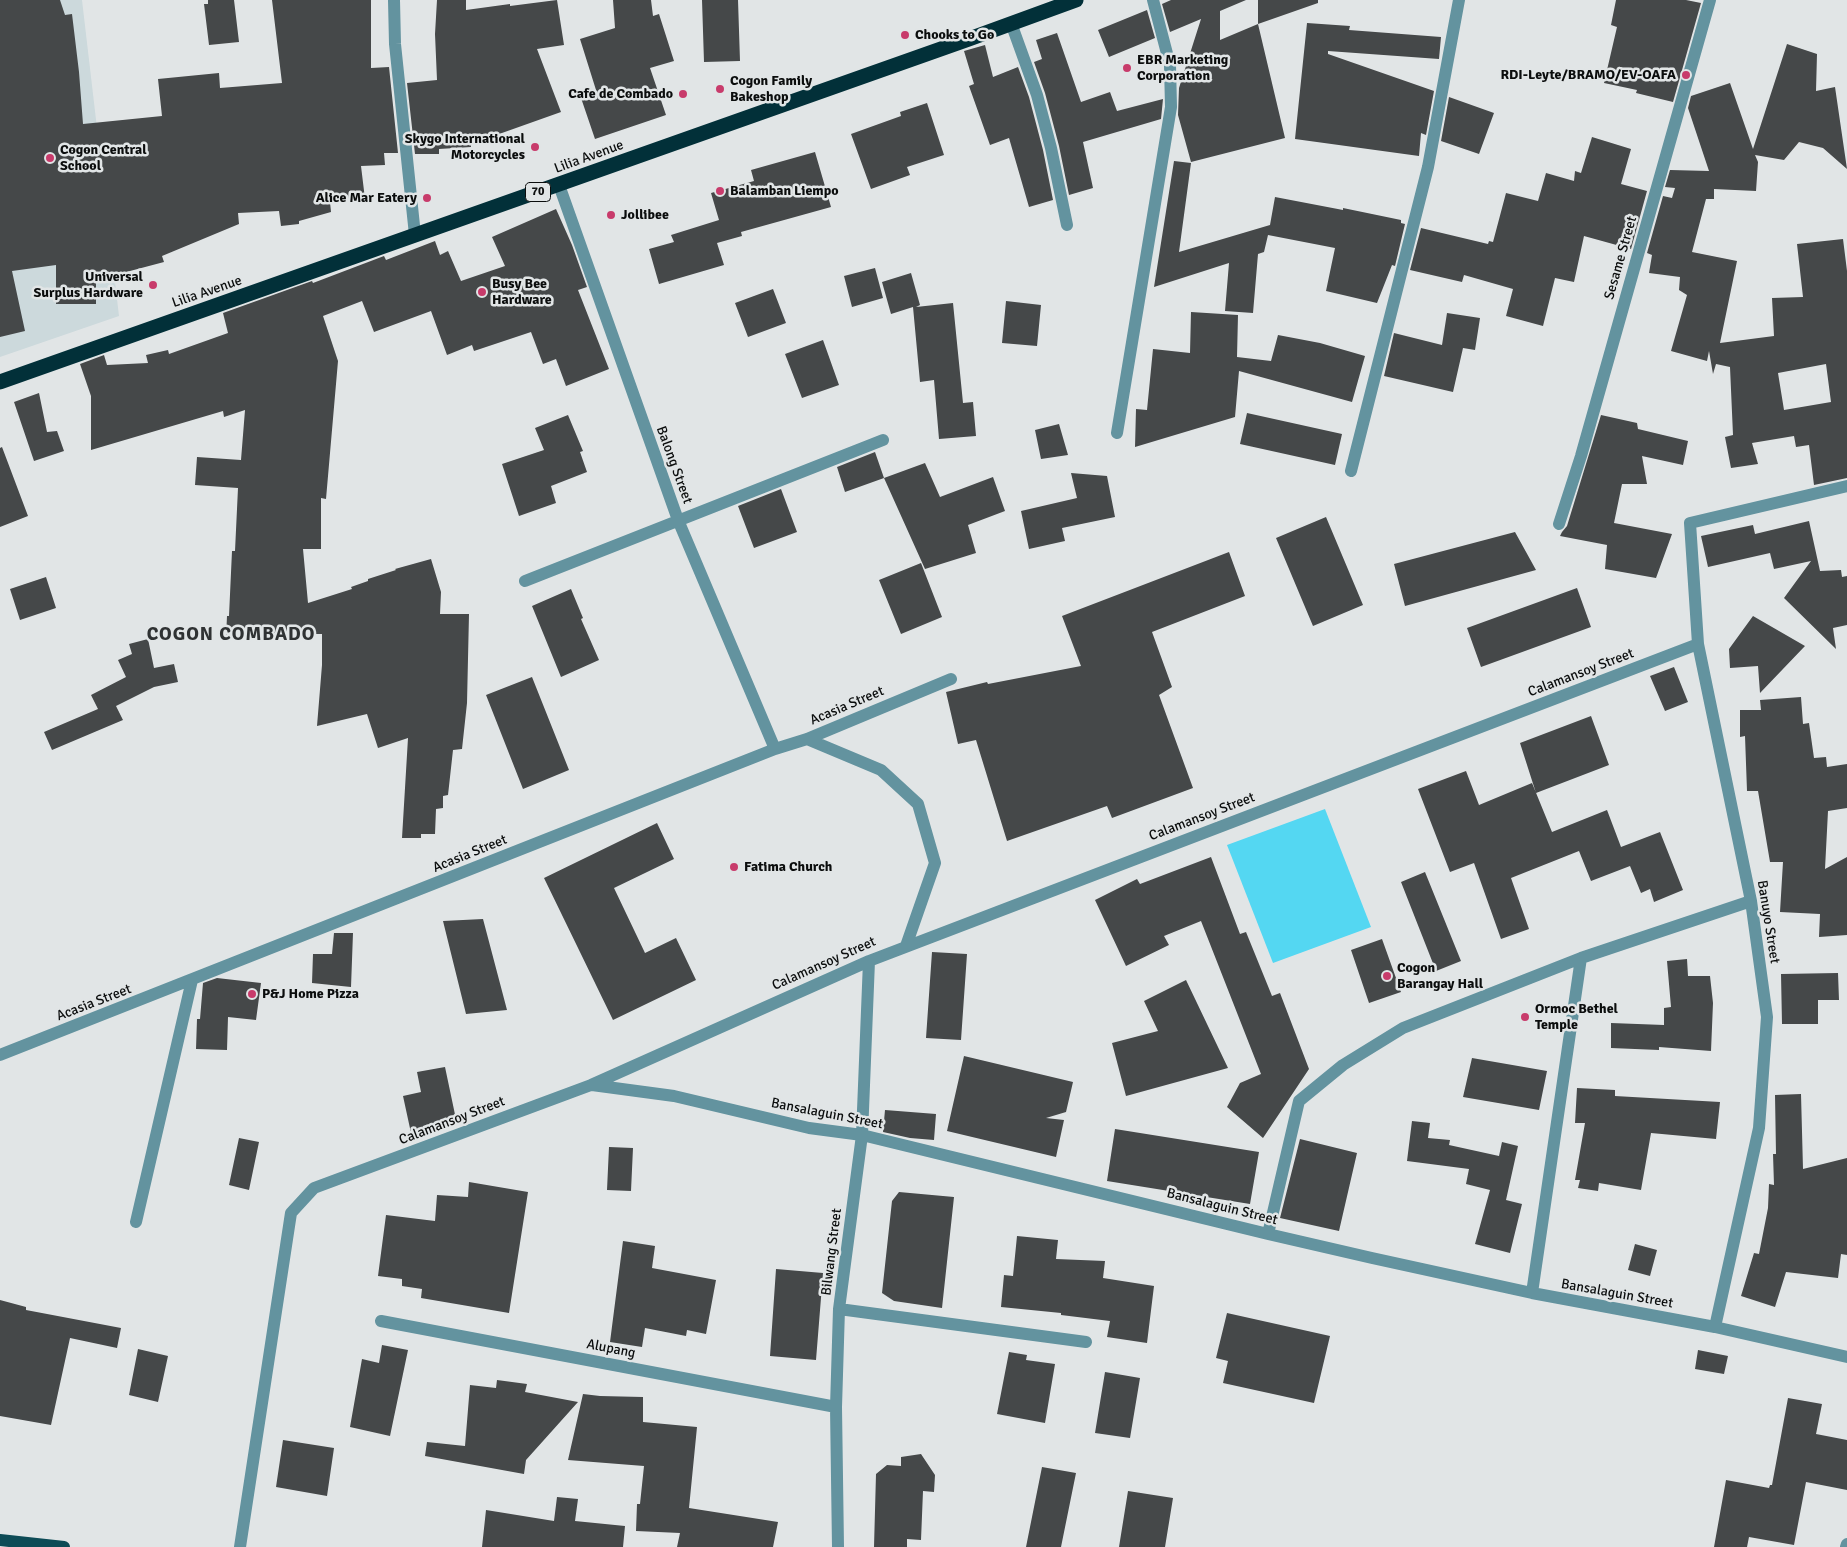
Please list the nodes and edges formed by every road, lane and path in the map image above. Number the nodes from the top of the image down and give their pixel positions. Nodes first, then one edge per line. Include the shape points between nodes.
1 (394, 0) edge
2 (1076, 0) edge
3 (1153, 0) edge
4 (1458, 0) edge
5 (1710, 0) edge
6 (1011, 23) junction
7 (559, 185) junction
8 (1067, 225) dead end
9 (415, 235) junction
10 (0, 382) edge
11 (1117, 433) dead end
12 (883, 440) dead end
13 (1351, 471) dead end
14 (1847, 486) edge
15 (678, 520) junction
16 (1559, 524) dead end
17 (525, 581) dead end
18 (1698, 644) junction
19 (951, 679) dead end
20 (807, 738) junction
21 (776, 749) junction
22 (1751, 901) junction
23 (906, 946) junction
24 (1581, 958) junction
25 (869, 960) junction
26 (192, 980) junction
27 (0, 1055) edge
28 (591, 1085) junction
29 (862, 1134) junction
30 (136, 1222) dead end
31 (1268, 1234) junction
32 (1532, 1293) junction
33 (839, 1310) junction
34 (381, 1320) dead end
35 (1715, 1327) junction
36 (1086, 1342) dead end
37 (1847, 1357) edge
38 (836, 1407) junction
39 (0, 1540) edge
40 (64, 1547) edge
41 (240, 1547) edge
42 (838, 1547) edge

1 - 9 street
2 - 6 highway, Lilia Avenue / 70
3 - 11 street via 1170,65 1171,107
4 - 13 street via 1428,168
5 - 16 street, Sesame Street via 1584,447
6 - 7 highway, Lilia Avenue / 70
6 - 8 street via 1037,95
7 - 9 highway, Lilia Avenue / 70
7 - 15 street, Balong Street
9 - 10 highway, Lilia Avenue / 70
12 - 15 street
14 - 18 street, Banuyo Street via 1690,523
15 - 17 street
15 - 21 street, Balong Street
18 - 22 street, Banuyo Street
18 - 23 street, Calamansoy Street
19 - 20 street, Acasia Street
20 - 21 street, Acasia Street
20 - 23 street via 881,770 918,804 935,863
21 - 26 street, Acasia Street
22 - 24 street
22 - 35 street, Banuyo Street via 1767,1017 1758,1128
23 - 25 street, Calamansoy Street
24 - 31 street via 1403,1028 1343,1065 1299,1101
24 - 32 street
25 - 28 street, Calamansoy Street
25 - 29 street, Bilwang Street
26 - 27 street, Acasia Street
26 - 30 street
28 - 29 street, Bansalaguin Street via 674,1096 809,1128
28 - 41 street, Calamansoy Street via 314,1188 291,1213
29 - 31 street, Bansalaguin Street
29 - 33 street, Bilwang Street
31 - 32 street, Bansalaguin Street
32 - 35 street, Bansalaguin Street
33 - 36 street
33 - 38 street, Bilwang Street
34 - 38 street, Alupang
35 - 37 street, Bansalaguin Street
38 - 42 street, Bilwang Street
39 - 40 main road

